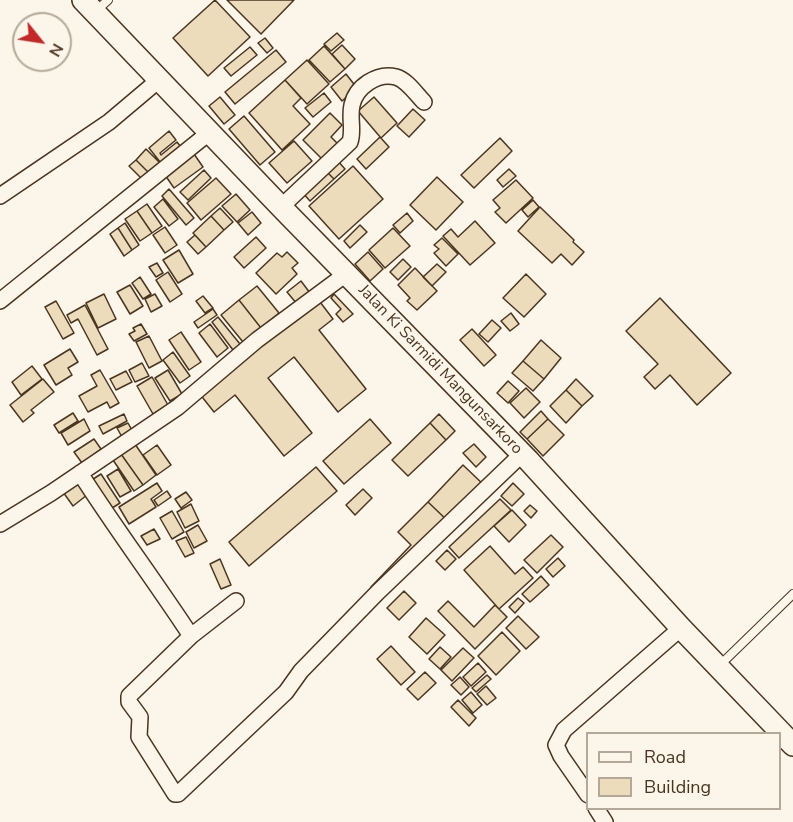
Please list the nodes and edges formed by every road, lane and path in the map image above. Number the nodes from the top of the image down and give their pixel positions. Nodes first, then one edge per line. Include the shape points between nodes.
1 (95, 4) edge
2 (160, 79) junction
3 (424, 102) dead end
4 (210, 132) junction
5 (0, 196) edge
6 (281, 207) junction
7 (346, 274) junction
8 (0, 301) edge
9 (522, 454) junction
10 (80, 473) junction
11 (0, 524) edge
12 (793, 594) edge
13 (237, 601) dead end
14 (681, 628) junction
15 (192, 636) junction
16 (718, 667) junction
17 (780, 732) edge
18 (781, 733) edge
19 (793, 745) edge
20 (586, 792) edge

1 - 2 main road, Jalan Ki Sarmidi Mangunsarkoro
2 - 4 main road, Jalan Ki Sarmidi Mangunsarkoro
2 - 5 street via 109,122
3 - 6 street via 398,77 384,76 364,86 352,105 350,142
4 - 6 main road, Jalan Ki Sarmidi Mangunsarkoro
4 - 8 street
6 - 7 main road, Jalan Ki Sarmidi Mangunsarkoro
7 - 9 main road, Jalan Ki Sarmidi Mangunsarkoro
7 - 10 street via 257,340 178,407
9 - 14 main road, Jalan Ki Sarmidi Mangunsarkoro
9 - 15 street via 378,592 301,671 286,692 176,794 143,746 138,732 140,717 129,696
10 - 11 street
10 - 15 street
12 - 16 lane
13 - 15 street
14 - 16 main road, Jalan Ki Sarmidi Mangunsarkoro
14 - 20 street via 564,730 556,745
16 - 17 main road, Jalan Ki Sarmidi Mangunsarkoro
18 - 19 main road, Jalan Ki Sarmidi Mangunsarkoro

